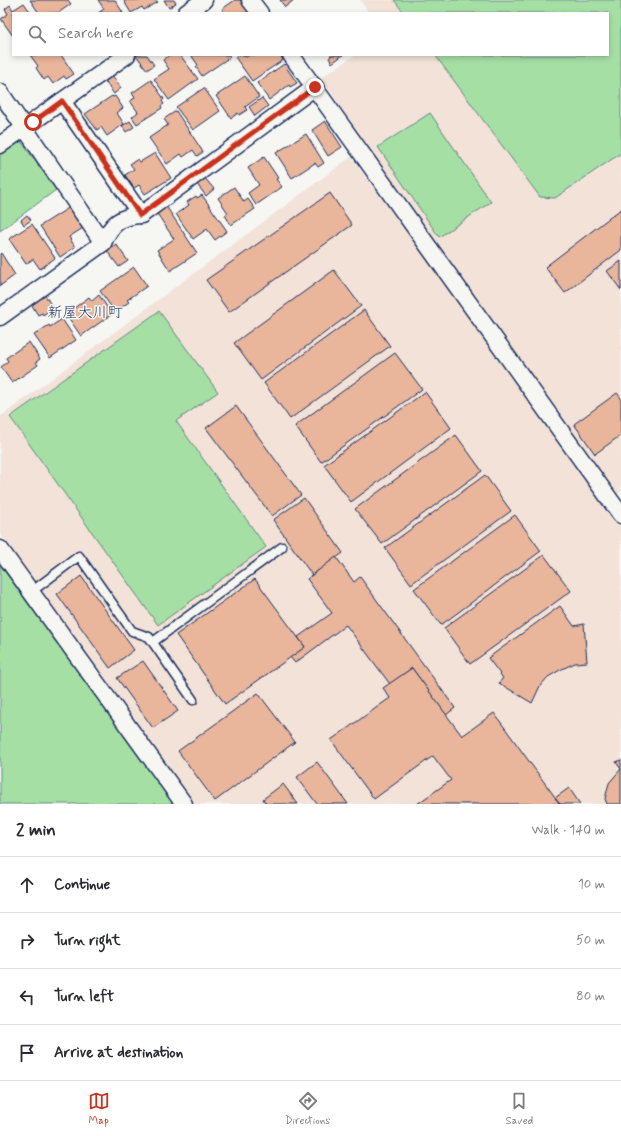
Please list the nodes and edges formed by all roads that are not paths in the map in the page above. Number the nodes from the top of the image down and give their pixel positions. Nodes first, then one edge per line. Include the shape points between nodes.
1 (204, 0) edge
2 (250, 0) edge
3 (187, 12) edge
4 (259, 12) edge
5 (126, 56) edge
6 (292, 56) edge
7 (315, 87) junction
8 (0, 92) edge
9 (62, 101) junction
10 (25, 128) junction
11 (0, 145) edge
12 (140, 215) junction
13 (103, 243) junction
14 (0, 317) edge
15 (615, 496) edge
16 (621, 514) edge
17 (282, 547) dead end
18 (0, 549) edge
19 (31, 592) junction
20 (153, 642) junction
21 (193, 700) dead end
22 (184, 804) edge

1 - 3 street
2 - 4 street
5 - 9 street
6 - 7 street
7 - 12 street
7 - 15 street
8 - 10 street
9 - 10 street
9 - 12 street
10 - 11 street
10 - 13 street
12 - 13 street via 117,221
13 - 14 street
15 - 16 street
17 - 20 lane
18 - 19 street
19 - 20 lane via 79,556 132,630 149,637
19 - 22 street
20 - 21 lane

